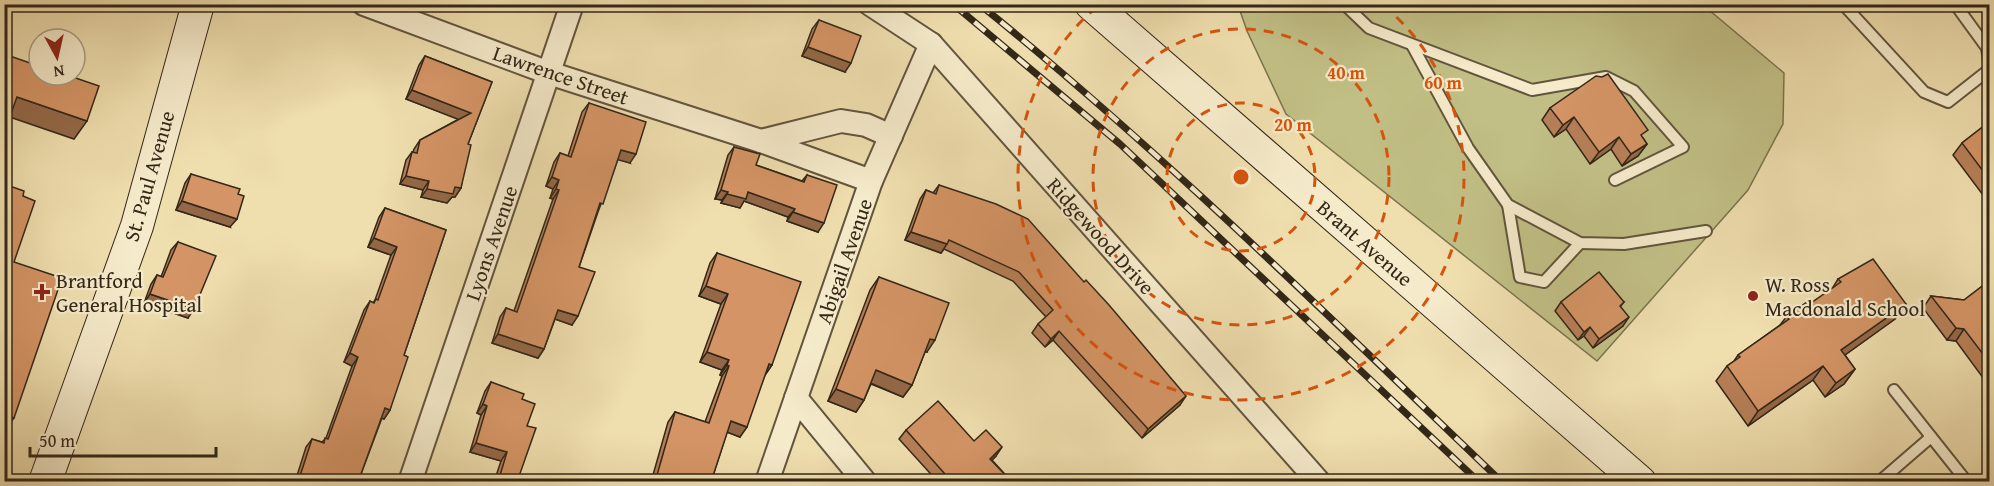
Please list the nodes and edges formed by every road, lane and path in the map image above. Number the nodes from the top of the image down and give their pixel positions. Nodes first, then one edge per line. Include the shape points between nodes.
1 (198, 4) edge
2 (364, 4) edge
3 (572, 4) edge
4 (870, 4) edge
5 (1091, 4) edge
6 (1344, 4) edge
7 (1843, 4) edge
8 (1955, 4) edge
9 (387, 8) edge
10 (931, 45) junction
11 (1412, 45) junction
12 (1989, 68) edge
13 (549, 73) junction
14 (891, 136) junction
15 (761, 141) junction
16 (1615, 180) dead end
17 (871, 181) junction
18 (1508, 205) junction
19 (1706, 231) dead end
20 (1580, 243) junction
21 (1894, 390) dead end
22 (796, 398) junction
23 (1931, 437) junction
24 (45, 482) edge
25 (410, 482) edge
26 (767, 482) edge
27 (865, 482) edge
28 (1319, 482) edge
29 (1640, 482) edge
30 (1879, 482) edge
31 (1967, 482) edge

1 - 24 main road, St. Paul Avenue via 137,226
2 - 9 street, Lawrence Street
3 - 13 street, Lyons Avenue
4 - 10 street, Ridgewood Drive
5 - 29 main road, Brant Avenue
6 - 11 lane via 1369,28
7 - 12 lane via 1924,92 1948,102
8 - 12 lane via 1988,48
9 - 13 street, Lawrence Street
10 - 14 street, Abigail Avenue
10 - 28 street, Ridgewood Drive
11 - 16 lane via 1532,90 1606,77 1634,91 1683,147
11 - 18 lane via 1468,148
13 - 15 street, Lawrence Street
13 - 25 street, Lyons Avenue
14 - 15 street via 866,125 841,121
14 - 17 street, Abigail Avenue
15 - 17 street, Lawrence Street
17 - 22 street, Abigail Avenue
18 - 20 lane
18 - 20 lane via 1520,276 1544,282
19 - 20 lane via 1624,244
21 - 23 lane
22 - 26 street, Abigail Avenue
22 - 27 street
23 - 30 lane
23 - 31 lane

